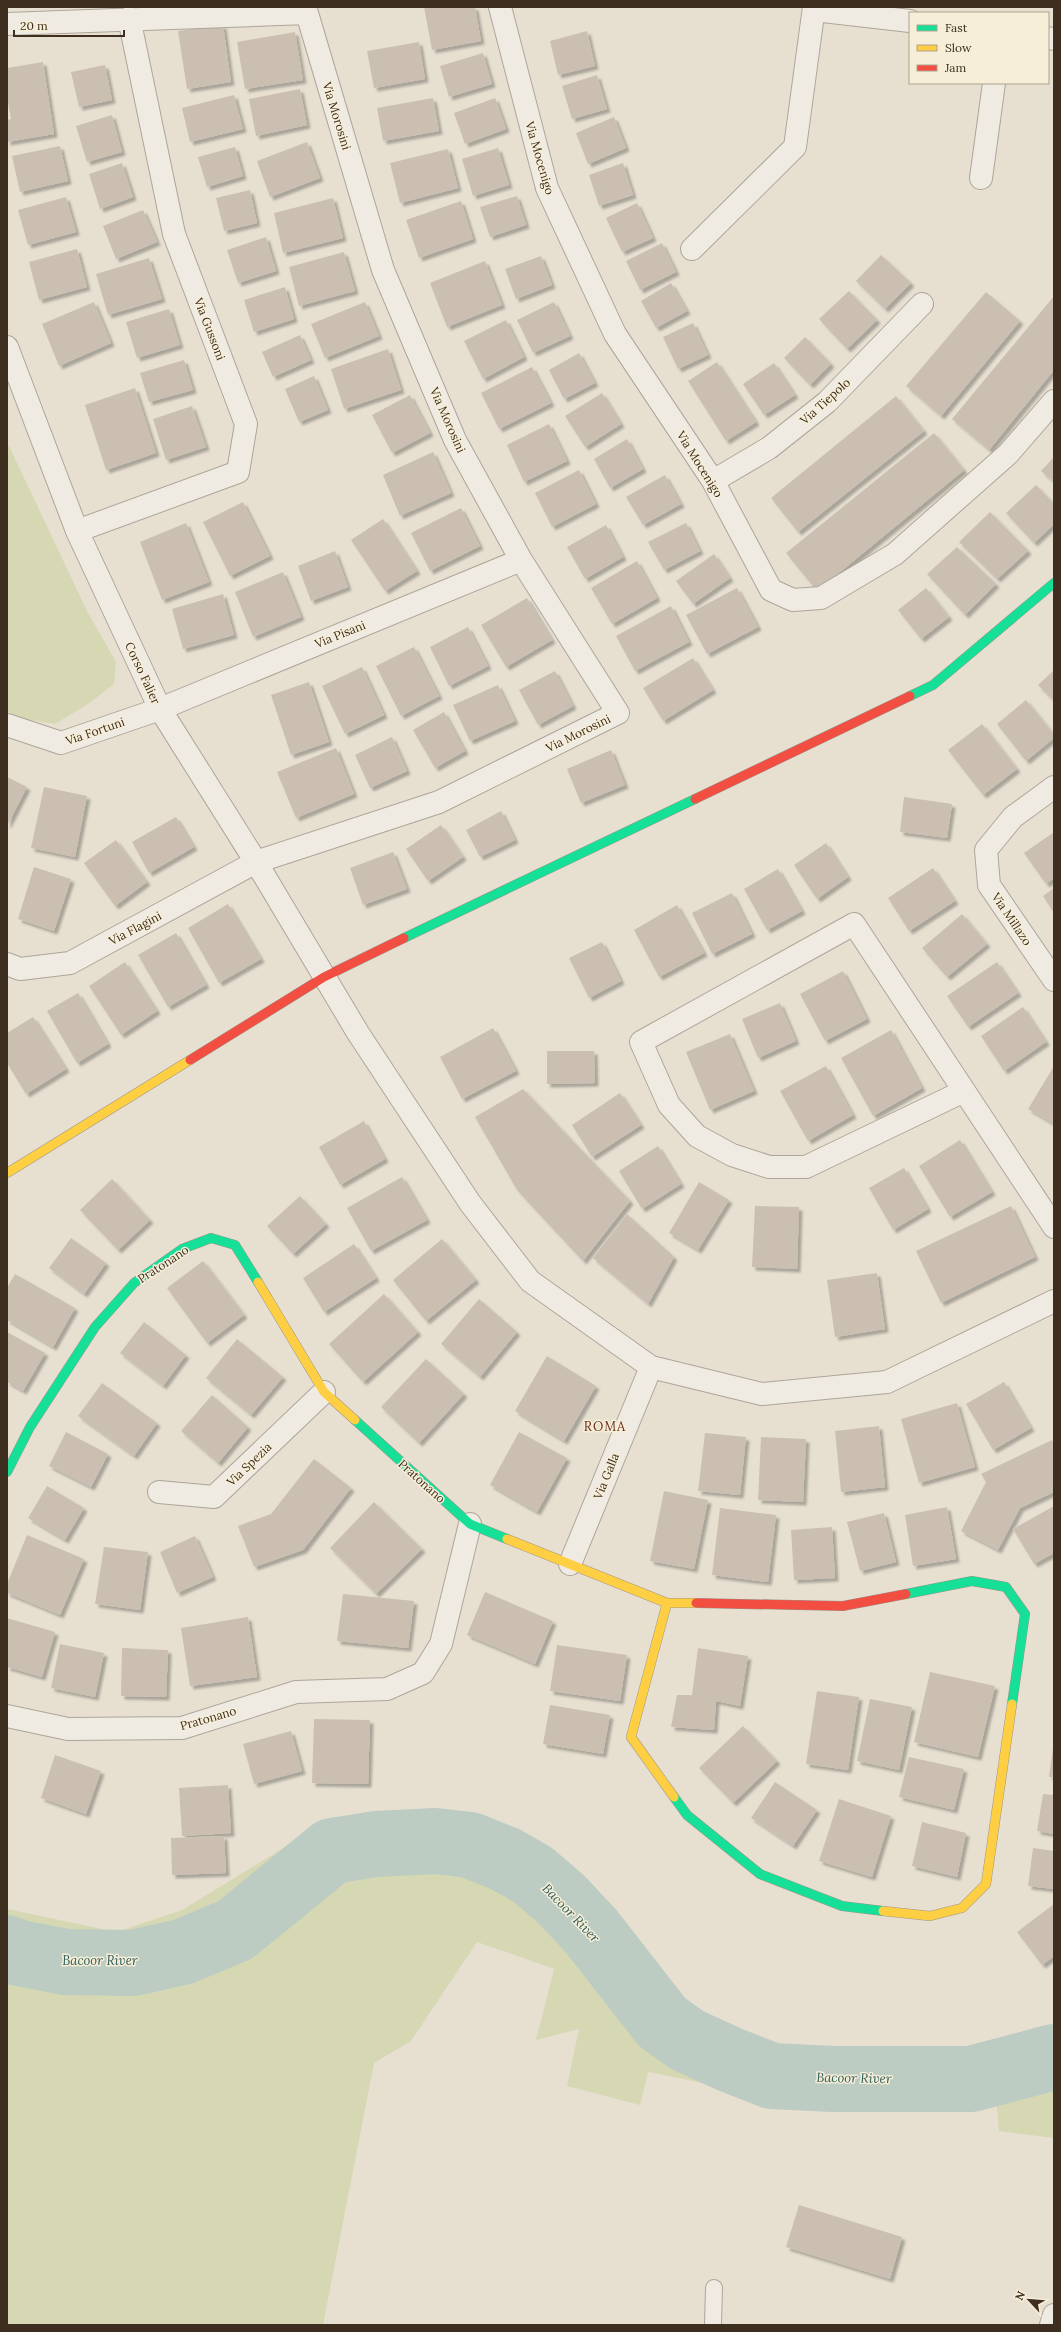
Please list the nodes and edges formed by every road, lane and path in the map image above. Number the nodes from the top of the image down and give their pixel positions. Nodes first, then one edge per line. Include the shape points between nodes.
1 (500, 7) edge
2 (814, 8) edge
3 (129, 18) junction
4 (909, 21) edge
5 (7, 24) edge
6 (994, 84) edge
7 (981, 178) dead end
8 (692, 249) dead end
9 (922, 304) dead end
10 (7, 347) edge
11 (1054, 401) edge
12 (713, 481) junction
13 (77, 531) junction
14 (521, 560) junction
15 (1054, 583) edge
16 (160, 709) junction
17 (7, 725) edge
18 (1054, 787) edge
19 (256, 862) junction
20 (7, 964) edge
21 (324, 977) junction
22 (1054, 980) edge
23 (964, 1091) junction
24 (7, 1173) edge
25 (1054, 1227) edge
26 (1054, 1301) edge
27 (651, 1367) junction
28 (324, 1392) junction
29 (7, 1472) edge
30 (159, 1492) dead end
31 (470, 1524) junction
32 (570, 1564) junction
33 (667, 1603) junction
34 (7, 1716) edge
35 (714, 2288) dead end
36 (1054, 2315) edge
37 (713, 2325) edge
38 (1051, 2325) edge

1 - 12 street, Via Mocenigo via 547,188 615,334
2 - 4 street
2 - 8 street via 795,147
3 - 5 street, Via Morosini
3 - 13 street, Via Gussoni via 174,234 246,424 238,472
3 - 14 street, Via Morosini via 307,13 383,270 455,440
6 - 7 street
9 - 12 street, Via Tiepolo via 827,402 769,448
10 - 13 street, Corso Falier
11 - 12 street, Via Mocenigo via 1008,454 895,554 821,598 793,600 770,590
13 - 16 street, Corso Falier
14 - 16 street, Via Pisani
14 - 19 street, Via Morosini via 618,713 439,802
15 - 21 street via 933,685
16 - 17 street, Via Fortuni via 61,743
16 - 19 street, Corso Falier
18 - 22 street, Via Millazo via 1013,817 986,850 989,885
19 - 20 street, Via Flagini via 70,963 20,969
19 - 21 street, Corso Falier
21 - 24 street
21 - 27 street, Corso Falier via 470,1203 530,1281
23 - 23 street via 806,1167 769,1167 732,1155 697,1136 669,1105 641,1042 854,924
23 - 25 street
26 - 27 street via 887,1382 762,1394
27 - 32 street, Via Galla
28 - 29 street, Pratonano via 235,1245 211,1238 182,1249 134,1283 95,1326 30,1427
28 - 30 street, Via Spezia via 214,1497
28 - 31 street, Pratonano
31 - 32 street
31 - 34 street, Pratonano via 441,1644 423,1673 387,1688 296,1692 182,1728 68,1729
32 - 33 street
33 - 33 street via 843,1606 972,1581 1006,1587 1025,1614 986,1884 962,1908 930,1916 842,1906 760,1874 687,1815 631,1737
35 - 37 lane
36 - 38 street

